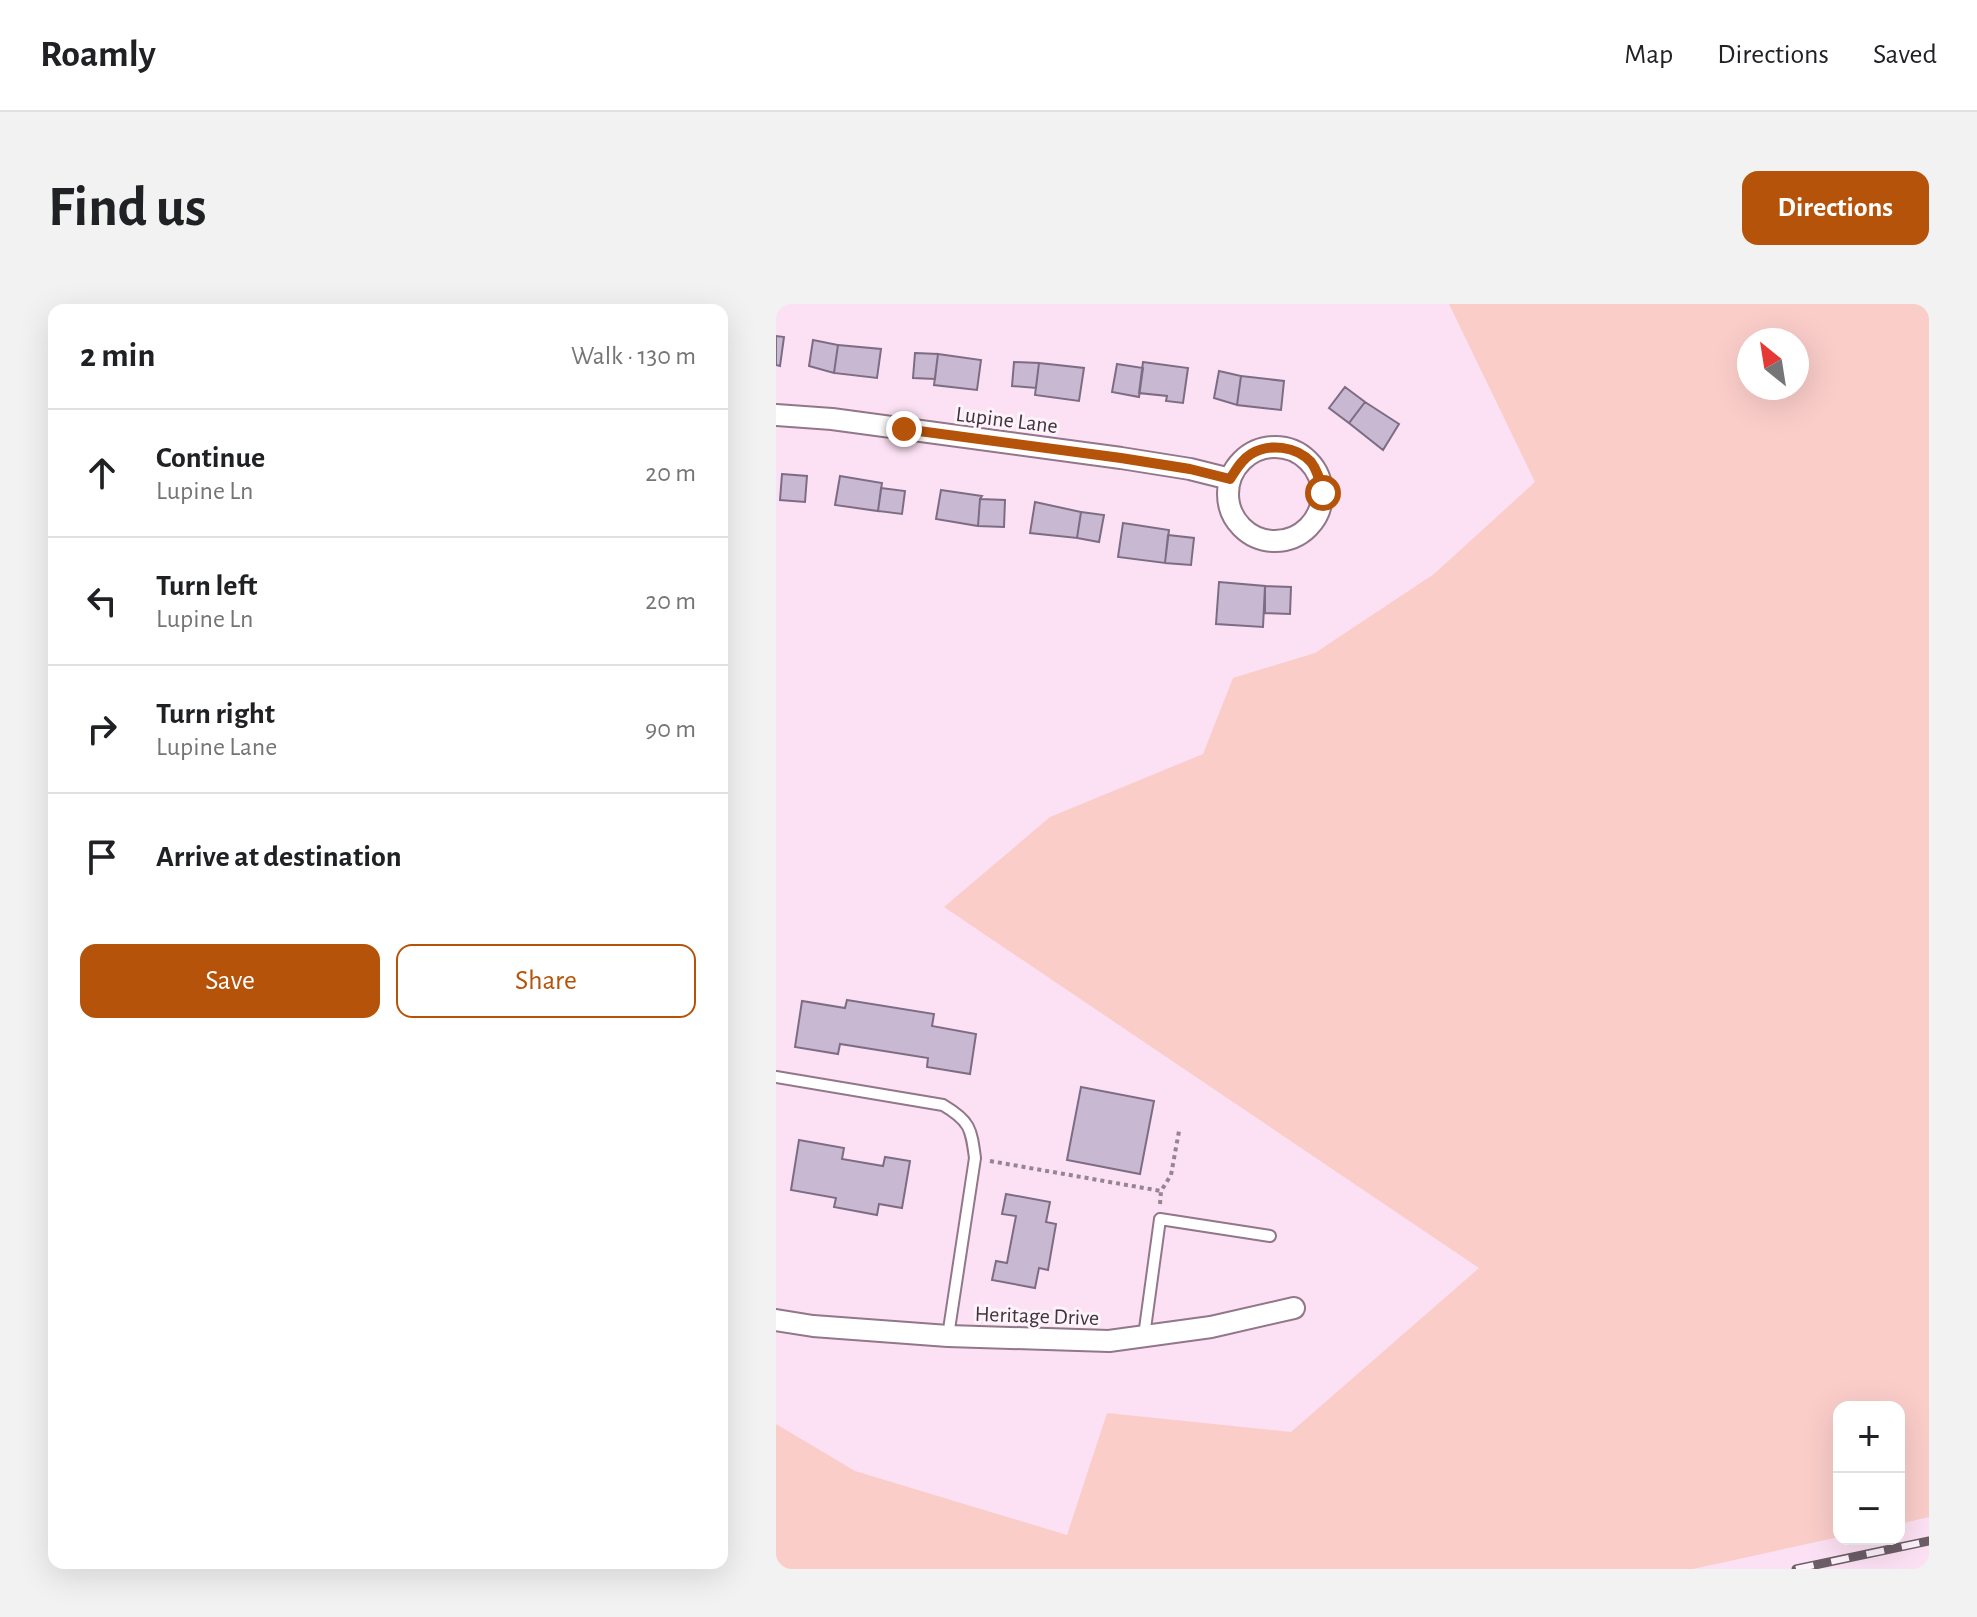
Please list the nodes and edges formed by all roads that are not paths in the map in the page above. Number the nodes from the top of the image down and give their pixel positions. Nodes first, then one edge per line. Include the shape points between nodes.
1 (776, 415) edge
2 (1230, 479) junction
3 (776, 1078) edge
4 (1270, 1236) dead end
5 (1294, 1308) dead end
6 (776, 1320) edge
7 (948, 1336) junction
8 (1144, 1337) junction

1 - 2 street, Lupine Lane via 1121,458
2 - 2 street via 1230,509 1247,532 1261,539 1290,539 1314,522 1321,509 1319,477 1311,462 1290,450 1266,448 1251,454
3 - 7 lane via 943,1105 961,1116 972,1134 975,1158
4 - 8 lane via 1160,1219
5 - 8 street, Heritage Drive
6 - 7 street, Heritage Drive
7 - 8 street, Heritage Drive via 1109,1341

